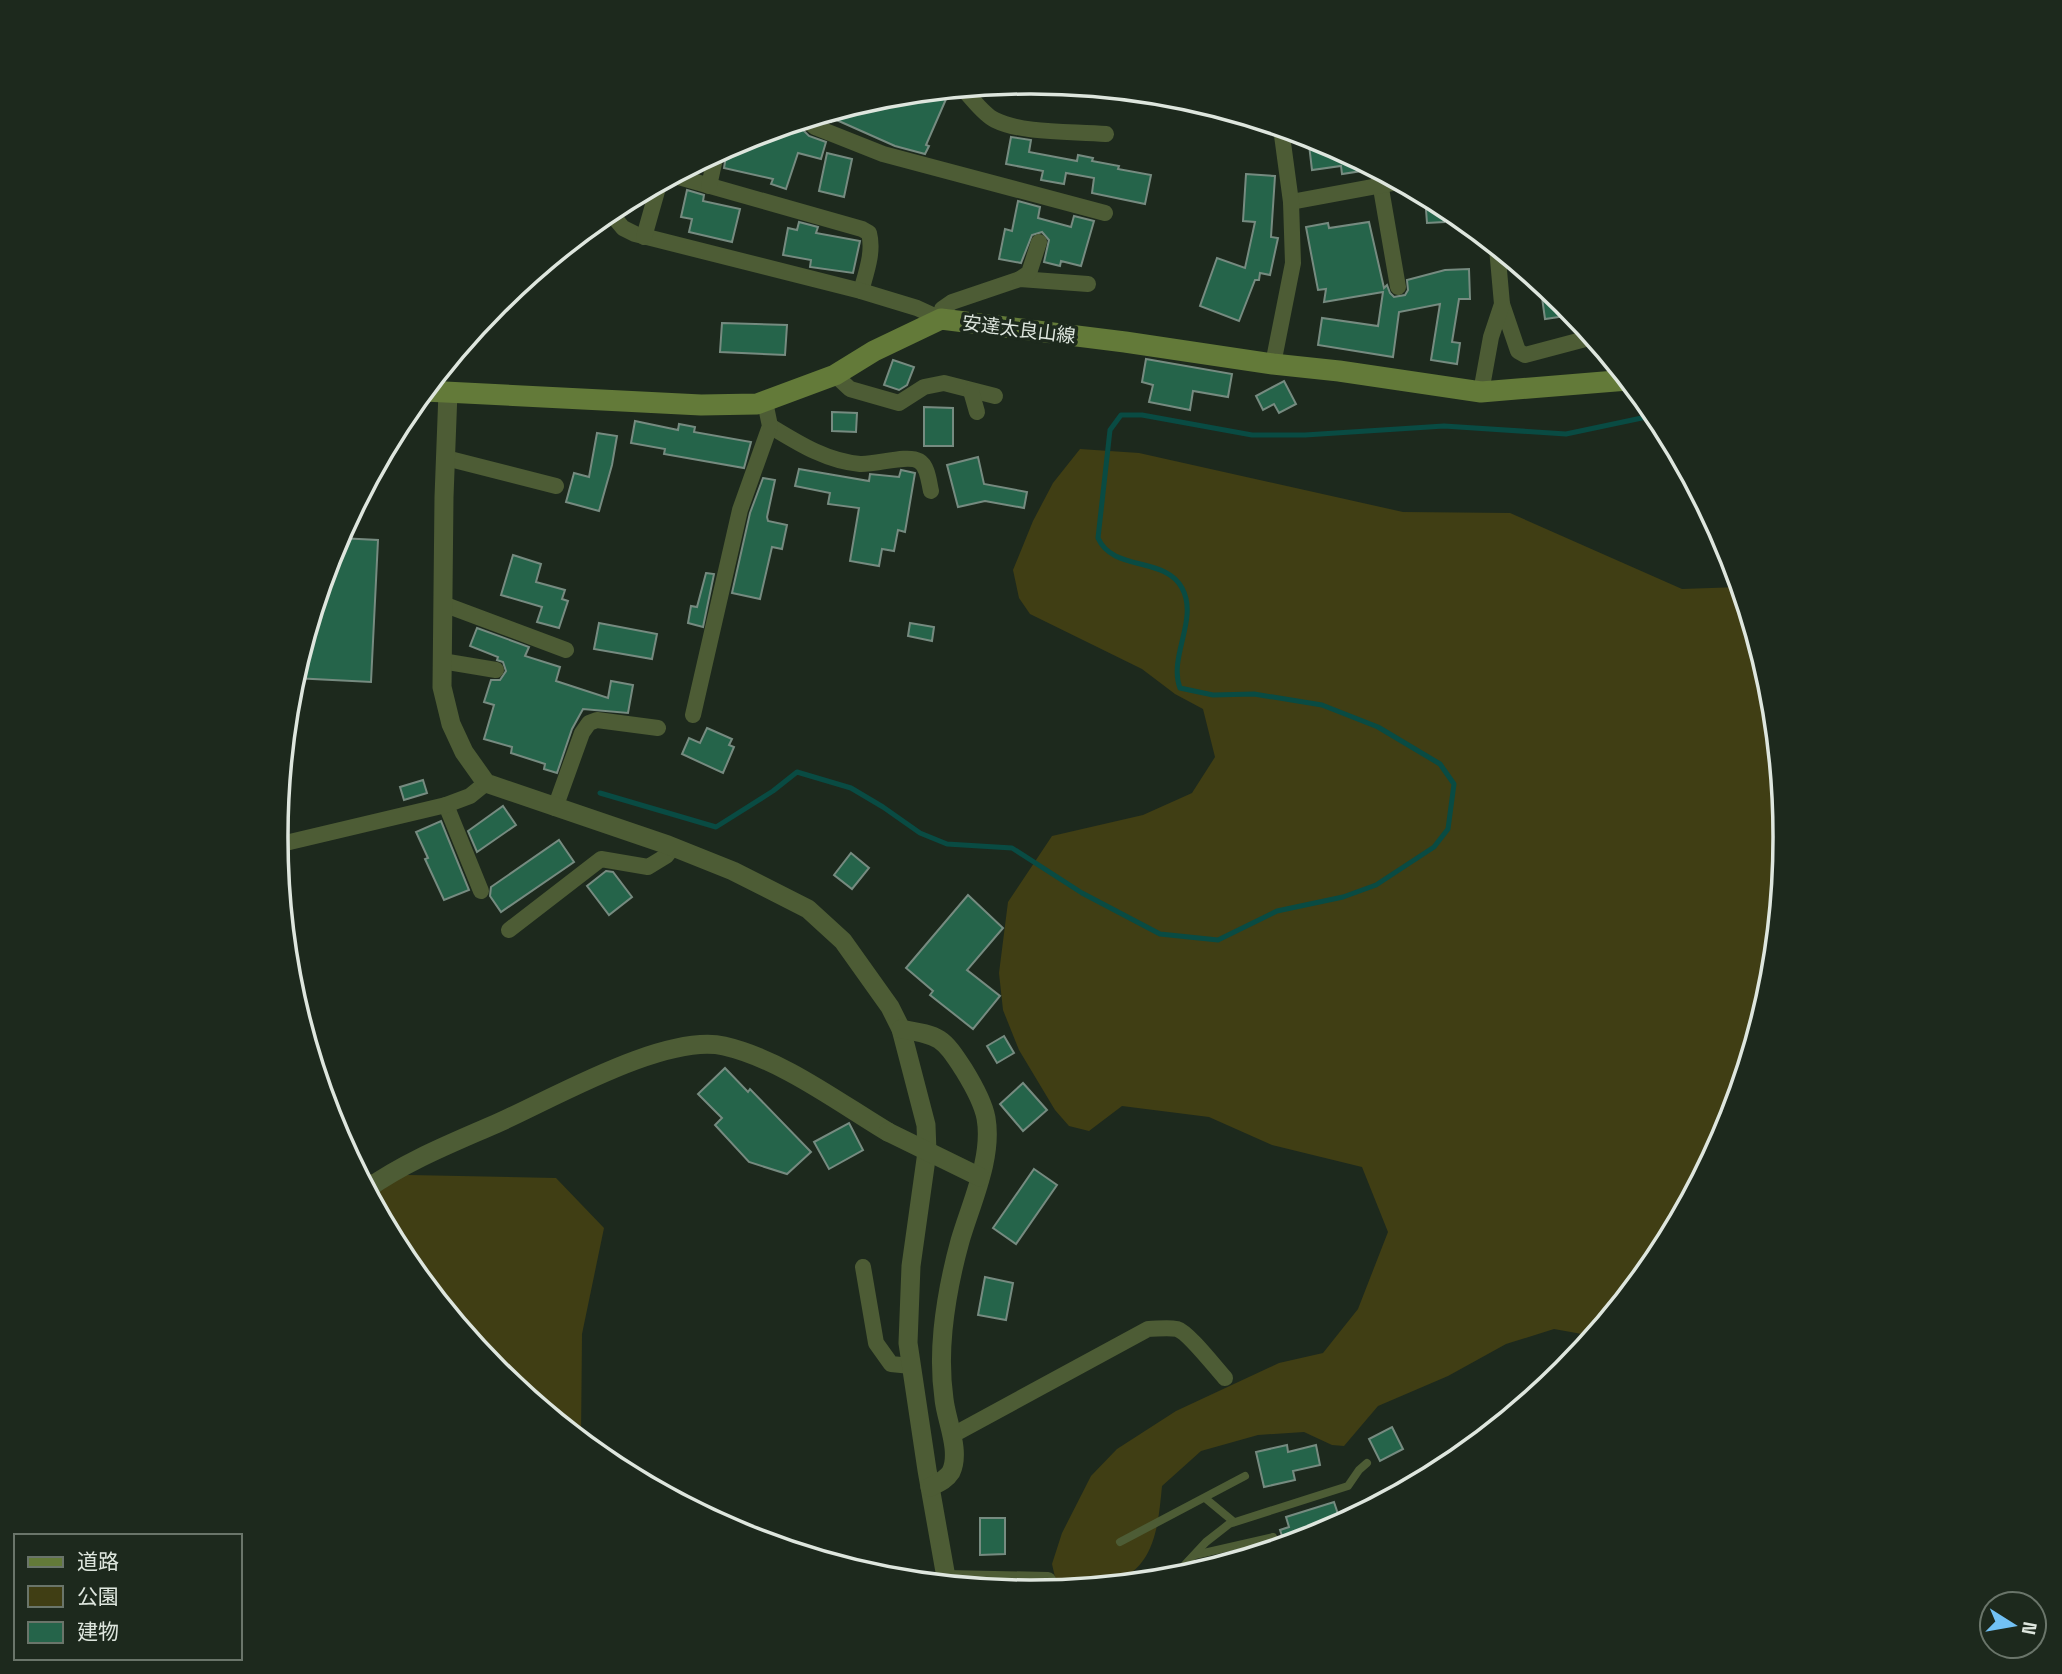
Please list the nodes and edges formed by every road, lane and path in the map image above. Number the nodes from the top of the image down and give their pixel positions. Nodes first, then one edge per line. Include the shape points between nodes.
1 (971, 97) edge
2 (815, 127) edge
3 (1106, 134) dead end
4 (1282, 139) edge
5 (713, 166) edge
6 (1374, 179) edge
7 (687, 180) edge
8 (1380, 182) edge
9 (709, 186) junction
10 (655, 197) edge
11 (1291, 202) junction
12 (1105, 213) dead end
13 (617, 221) edge
14 (644, 237) junction
15 (1039, 242) dead end
16 (1498, 260) edge
17 (1020, 279) junction
18 (1088, 284) dead end
19 (1398, 287) dead end
20 (862, 291) junction
21 (1502, 304) junction
22 (941, 319) junction
23 (1582, 340) edge
24 (1273, 365) junction
25 (835, 375) junction
26 (1617, 381) edge
27 (971, 391) junction
28 (437, 392) edge
29 (448, 392) junction
30 (1481, 392) junction
31 (995, 396) dead end
32 (765, 402) junction
33 (977, 412) dead end
34 (770, 426) junction
35 (446, 458) junction
36 (556, 486) dead end
37 (931, 491) dead end
38 (443, 604) junction
39 (566, 650) dead end
40 (442, 661) junction
41 (496, 670) dead end
42 (693, 715) dead end
43 (658, 728) dead end
44 (486, 783) junction
45 (446, 805) junction
46 (555, 808) junction
47 (288, 842) edge
48 (673, 847) junction
49 (481, 891) dead end
50 (509, 930) dead end
51 (901, 1029) junction
52 (980, 1177) junction
53 (375, 1184) edge
54 (863, 1267) dead end
55 (911, 1366) junction
56 (1225, 1378) dead end
57 (951, 1436) junction
58 (1367, 1463) dead end
59 (1245, 1476) dead end
60 (930, 1487) junction
61 (1205, 1498) junction
62 (1234, 1522) junction
63 (1273, 1536) dead end
64 (1120, 1542) dead end
65 (1192, 1558) junction
66 (1194, 1561) edge
67 (1188, 1562) edge
68 (946, 1574) edge

1 - 3 street via 994,119 1024,128
2 - 12 street via 883,154
4 - 11 street
5 - 9 street
6 - 11 street
7 - 9 street
8 - 19 street
9 - 20 street via 869,233 870,254
10 - 14 street
11 - 24 street via 1293,263
13 - 14 street
14 - 20 street
15 - 17 street via 1029,273
16 - 21 street
17 - 18 street
17 - 22 street via 952,302 942,309
20 - 22 street
21 - 23 street via 1518,351 1525,355
21 - 30 street
22 - 24 main road, 安達太良山線
22 - 25 main road, 安達太良山線
24 - 30 main road, 安達太良山線 via 1339,370
25 - 27 street via 850,389 899,402 924,387 944,383
25 - 32 main road, 安達太良山線
26 - 30 main road, 安達太良山線
27 - 31 street
27 - 33 street
28 - 29 main road, 安達太良山線
29 - 32 main road, 安達太良山線 via 701,405
29 - 35 street
32 - 34 street
34 - 37 street via 833,459 862,464 918,460
34 - 42 street via 740,510
35 - 36 street
35 - 38 street
38 - 39 street
38 - 40 street
40 - 41 street
40 - 44 street via 442,687 451,724
43 - 46 street via 597,720 589,723
44 - 45 street via 470,796
44 - 46 street
45 - 47 street
45 - 49 street
46 - 48 street
48 - 50 street via 648,867 601,859
48 - 51 street via 808,909 843,941
51 - 52 street via 939,1037 967,1074 986,1115
51 - 55 street via 926,1125 927,1153 908,1300
52 - 53 street, bridge via 888,1132 757,1056 721,1045 682,1046 628,1063 393,1171
52 - 57 street via 957,1255 943,1333 943,1397
54 - 55 street via 876,1343 891,1364
55 - 60 street
56 - 57 street via 1179,1329 1148,1329
57 - 60 street via 951,1472
58 - 62 lane via 1348,1486
59 - 61 lane
60 - 68 street
61 - 62 lane
61 - 64 lane
62 - 65 lane
63 - 65 lane
65 - 66 lane
65 - 67 lane

